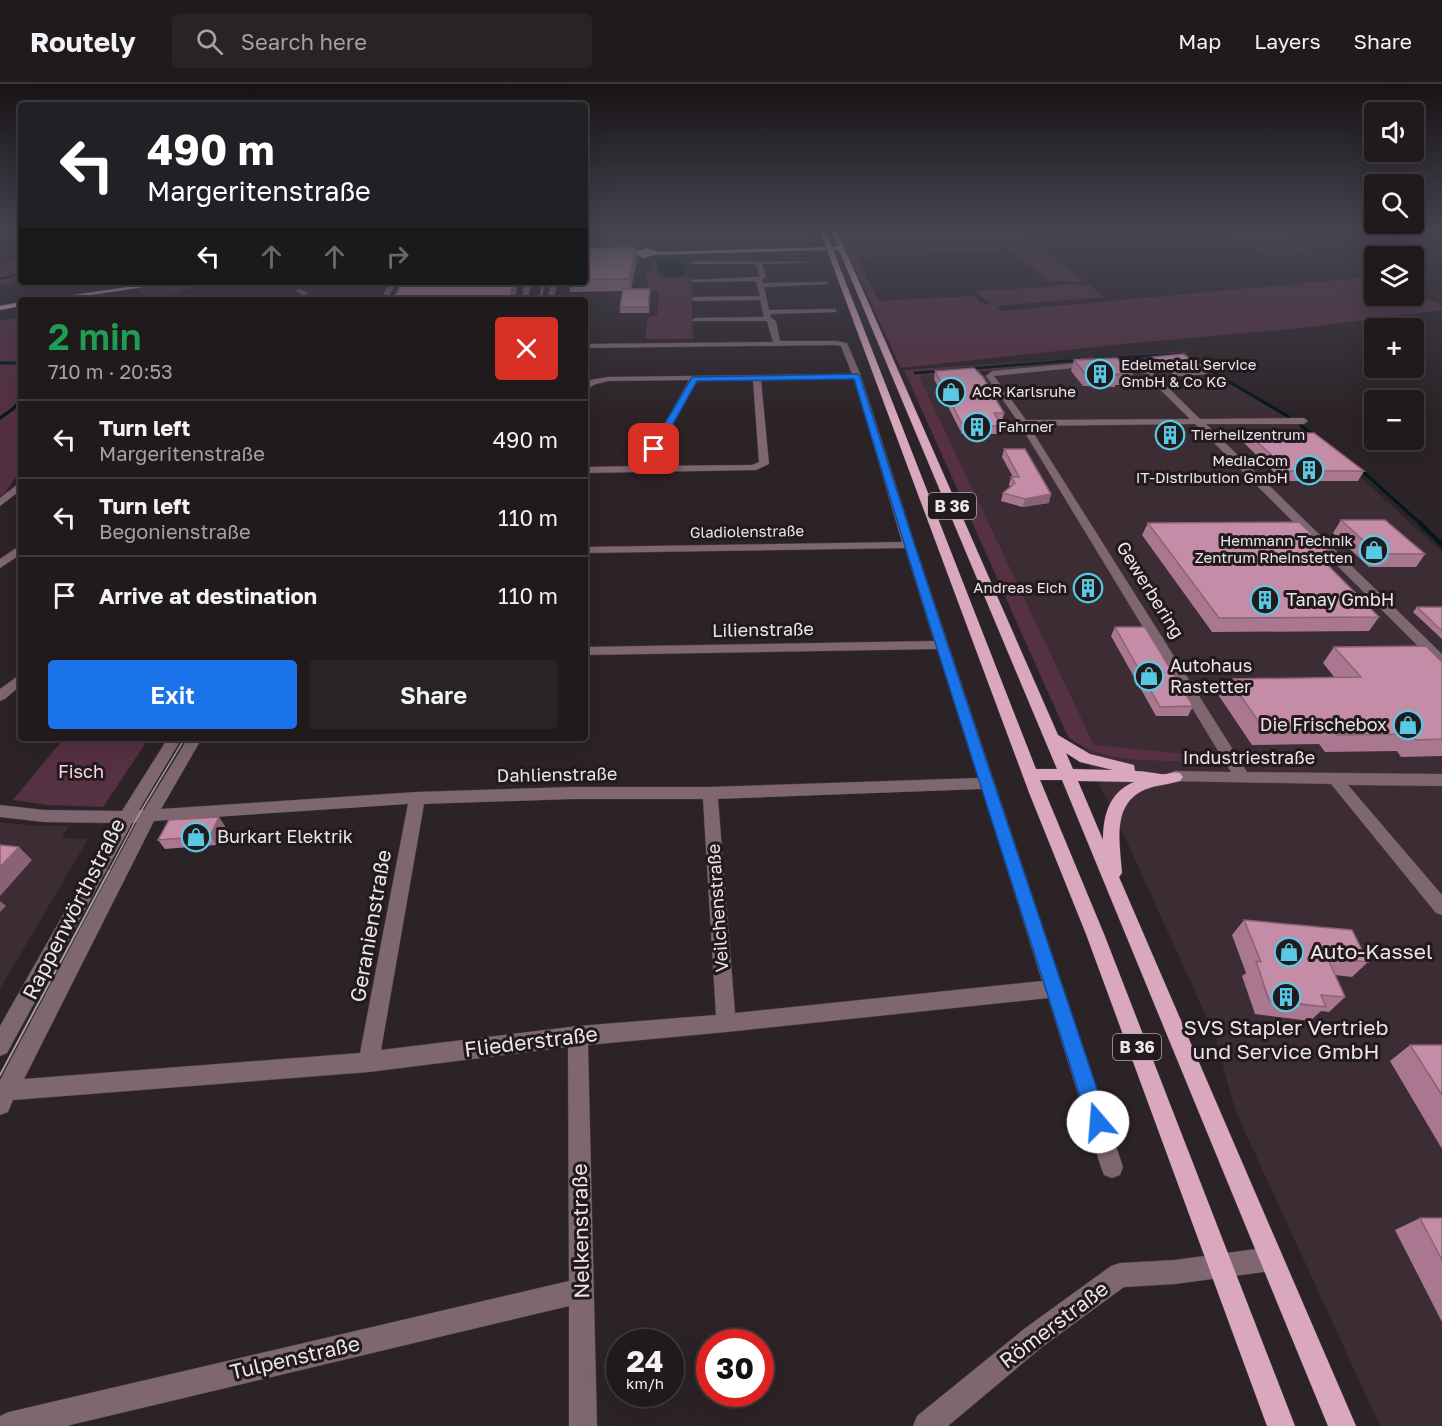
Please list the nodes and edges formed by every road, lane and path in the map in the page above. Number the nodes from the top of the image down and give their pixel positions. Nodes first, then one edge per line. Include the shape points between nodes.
1 (104, 292) edge
2 (762, 292) edge
3 (849, 292) edge
4 (852, 292) edge
5 (64, 297) edge
6 (763, 298) junction
7 (693, 299) dead end
8 (18, 305) edge
9 (0, 308) edge
10 (835, 311) dead end
11 (767, 316) junction
12 (694, 320) dead end
13 (777, 343) junction
14 (588, 346) edge
15 (857, 376) junction
16 (757, 378) junction
17 (694, 379) junction
18 (588, 386) edge
19 (1304, 421) dead end
20 (1198, 422) junction
21 (1023, 423) junction
22 (644, 469) junction
23 (588, 470) edge
24 (18, 488) edge
25 (0, 503) edge
26 (909, 545) junction
27 (18, 550) edge
28 (588, 550) edge
29 (0, 565) edge
30 (942, 645) junction
31 (588, 651) edge
32 (1442, 662) edge
33 (18, 681) edge
34 (0, 696) edge
35 (1052, 738) junction
36 (173, 741) edge
37 (193, 741) edge
38 (1031, 774) junction
39 (1067, 774) junction
40 (1175, 777) junction
41 (1243, 778) junction
42 (1335, 779) junction
43 (1442, 780) edge
44 (988, 783) junction
45 (710, 793) junction
46 (417, 798) junction
47 (0, 811) edge
48 (149, 815) junction
49 (127, 817) junction
50 (1113, 885) junction
51 (1442, 908) edge
52 (1055, 988) junction
53 (726, 1023) junction
54 (578, 1035) junction
55 (0, 1046) edge
56 (369, 1062) junction
57 (2, 1096) edge
58 (1112, 1167) dead end
59 (1271, 1259) junction
60 (1220, 1268) junction
61 (582, 1290) junction
62 (9, 1426) edge
63 (583, 1426) edge
64 (927, 1426) edge
65 (1281, 1426) edge
66 (1342, 1426) edge

1 - 5 main road
2 - 6 street
3 - 38 main road, B 36
4 - 35 main road, B 36
6 - 7 street
6 - 11 street
8 - 9 main road
10 - 11 street
11 - 12 street
11 - 13 street
13 - 14 street
13 - 15 street via 842,344
15 - 16 street
15 - 26 street
16 - 17 street
16 - 22 street via 764,464 753,468
17 - 18 street via 608,380
17 - 22 street
19 - 20 street
20 - 21 street
20 - 21 street, Gewerbering via 1140,365 1123,361 992,373 990,376
20 - 32 street, Gewerbering
21 - 41 street, Gewerbering
22 - 23 street
24 - 25 street
26 - 28 street, Gladiolenstraße
26 - 30 street
27 - 29 street
30 - 31 street, Lilienstraße
30 - 44 street
33 - 34 street
35 - 39 main road, B 36
35 - 40 main road via 1085,758
36 - 49 street, Rappenwörthstraße
37 - 48 street, Rappenwörthstraße
38 - 39 main road, Industriestraße
38 - 60 main road, B 36
39 - 40 main road, Industriestraße
39 - 50 main road, B 36
40 - 41 street, Industriestraße
40 - 50 main road via 1137,786 1118,802 1110,825
41 - 42 street, Industriestraße
42 - 43 street
42 - 51 street, Industriestraße
44 - 45 street, Dahlienstraße
44 - 52 street
45 - 46 street, Dahlienstraße
45 - 53 street, Veilchenstraße
46 - 48 street, Dahlienstraße
46 - 56 street, Geranienstraße
47 - 49 street, Dahlienstraße
48 - 49 street, Dahlienstraße
48 - 57 street, Rappenwörthstraße
49 - 55 street, Rappenwörthstraße
50 - 59 main road, B 36
52 - 53 street, Fliederstraße
52 - 58 street
53 - 54 street, Fliederstraße
54 - 56 street, Fliederstraße
54 - 61 street, Nelkenstraße
56 - 57 street, Fliederstraße
59 - 60 street, Römerstraße
59 - 66 main road, B 36
60 - 64 street, Römerstraße via 1120,1275 1033,1338
60 - 65 main road, B 36
61 - 62 street, Tulpenstraße
61 - 63 street, Nelkenstraße

